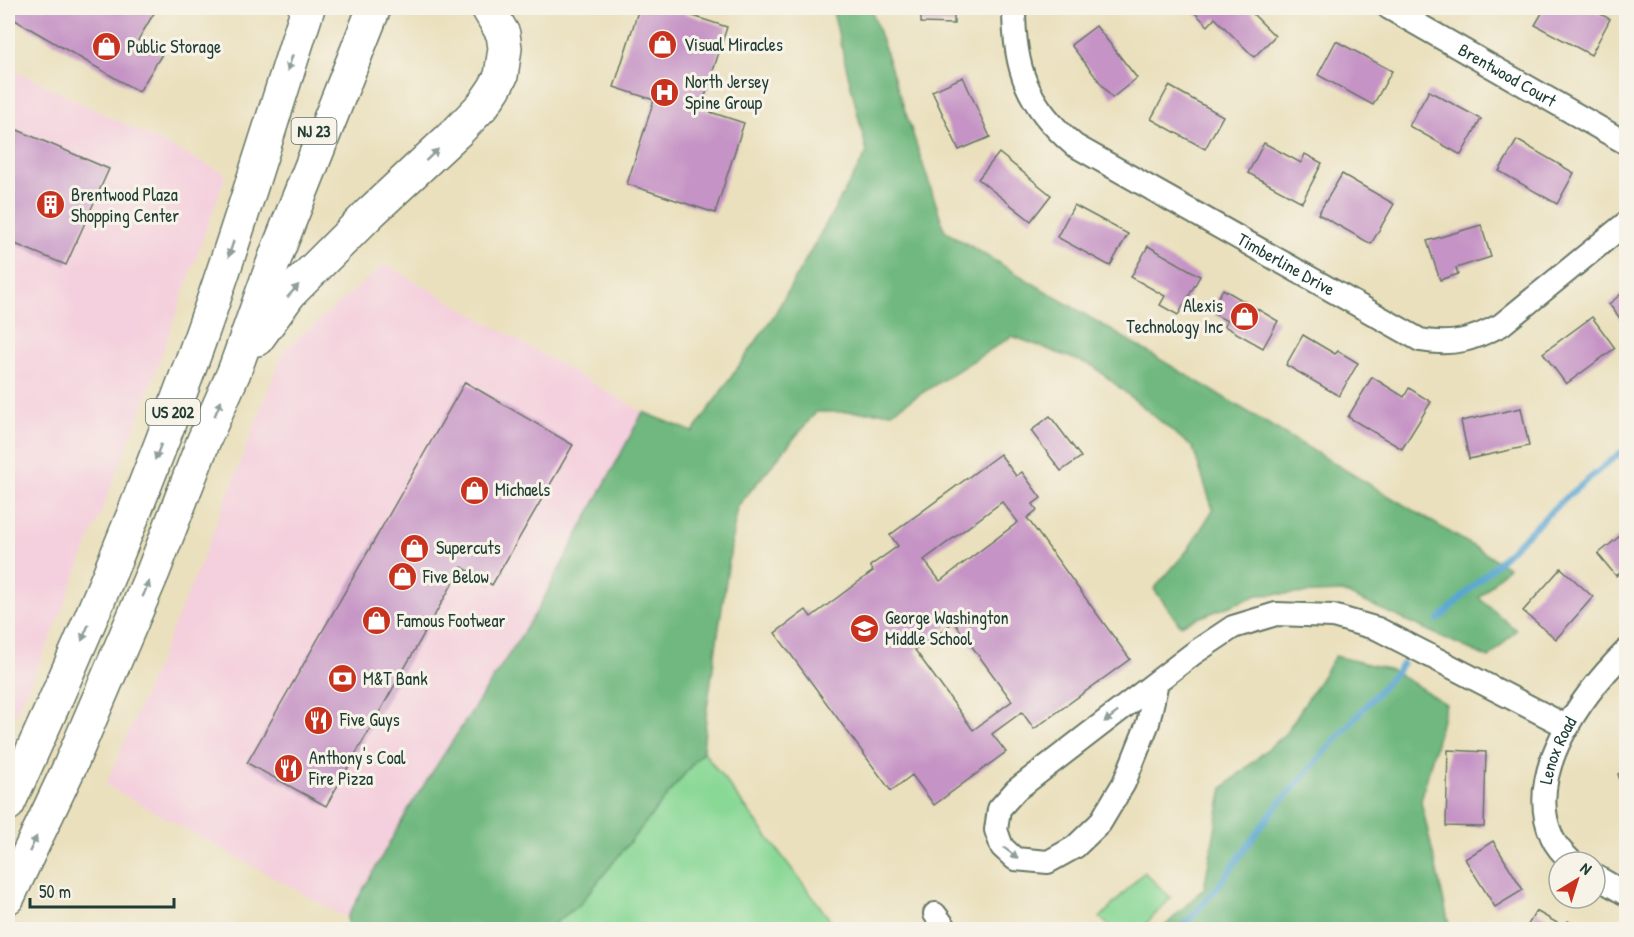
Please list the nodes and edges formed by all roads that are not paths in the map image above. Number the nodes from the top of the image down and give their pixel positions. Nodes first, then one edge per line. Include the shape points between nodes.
1 (308, 8) edge
2 (352, 8) edge
3 (374, 8) edge
4 (488, 8) edge
5 (1014, 8) edge
6 (1389, 8) edge
7 (1626, 143) edge
8 (1626, 223) edge
9 (276, 255) junction
10 (234, 372) junction
11 (1626, 651) edge
12 (1157, 682) junction
13 (1568, 727) junction
14 (8, 804) edge
15 (1560, 850) edge
16 (1607, 883) edge
17 (1626, 894) edge
18 (8, 897) edge

1 -> 14 highway, US 202 via 220,282 156,458 91,620
2 - 9 highway, NJ 23
3 - 9 highway, US 202
10 -> 4 highway via 290,292 483,105 501,76 505,48 503,34
5 - 8 street, Timberline Drive via 1014,33 1028,90 1054,128 1074,145 1420,340 1460,342 1501,325
6 - 7 street, Brentwood Court
9 - 10 highway, US 202
18 -> 10 highway, US 202 via 98,703
11 - 13 street, Lenox Road via 1590,693
12 -> 12 street via 1016,790 999,809 996,830 1002,847 1015,859 1048,862 1075,847 1100,823 1124,783 1148,723
12 - 13 street via 1233,627 1276,614 1333,616 1378,629
13 - 15 street, Lenox Road via 1552,757 1544,803 1551,837
16 - 17 street

